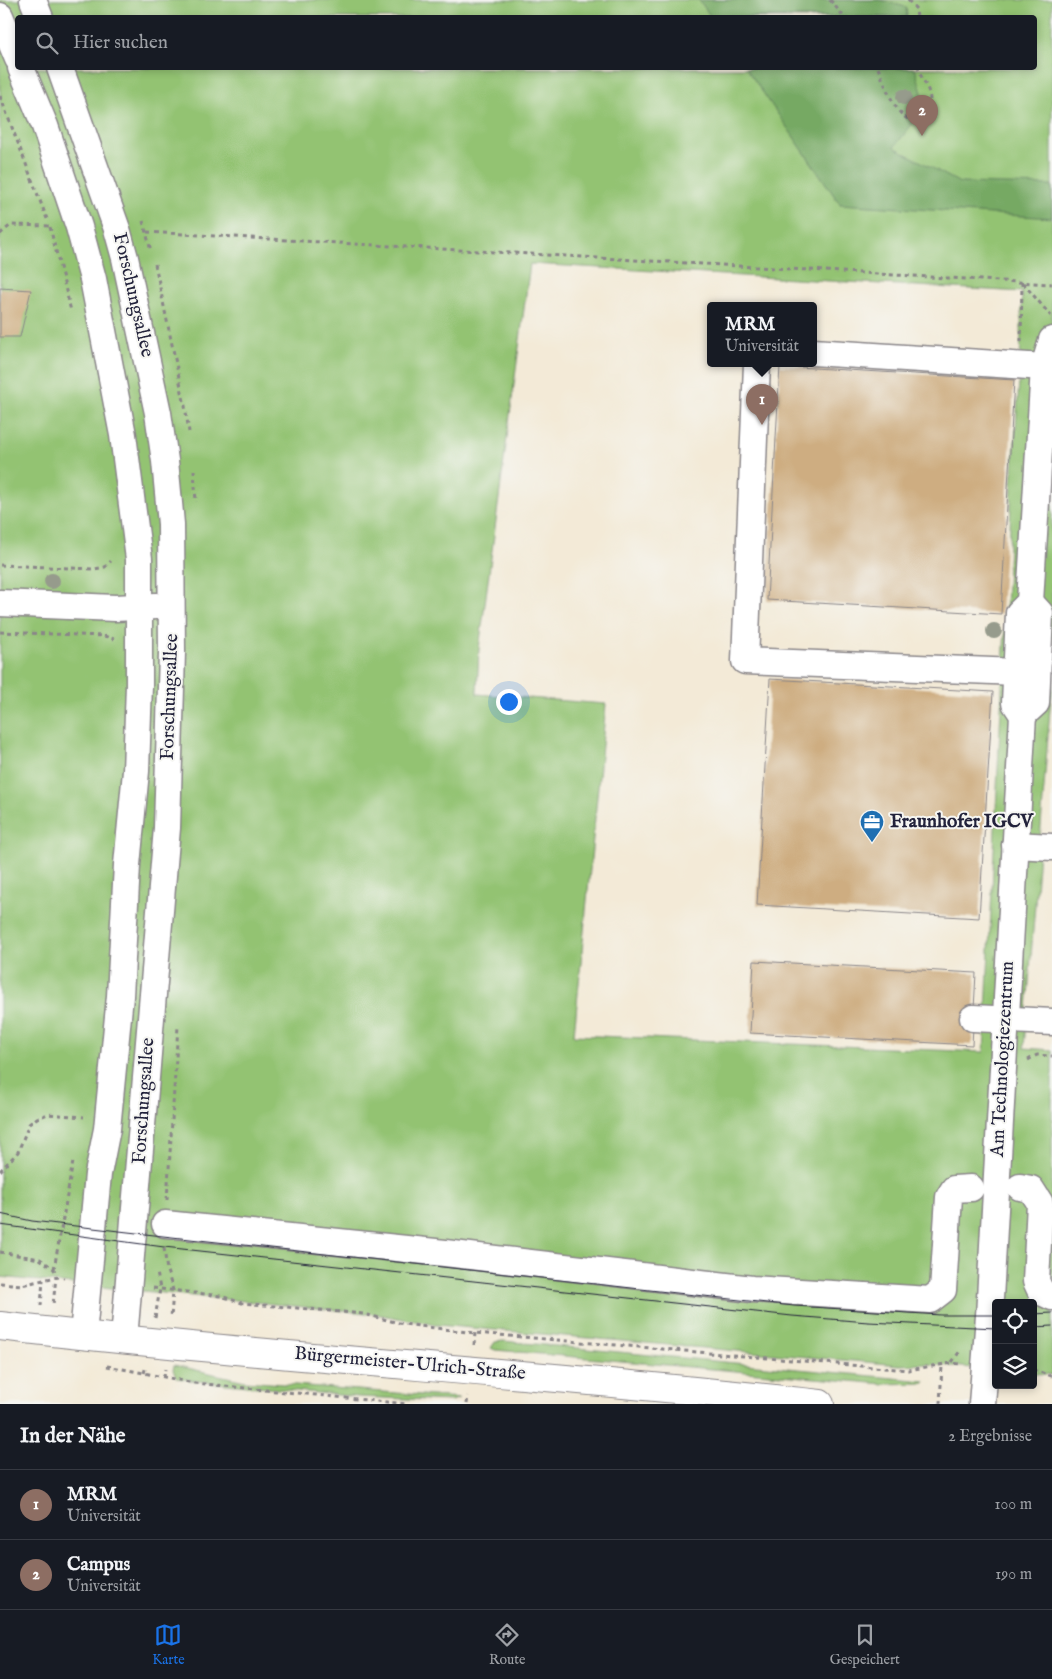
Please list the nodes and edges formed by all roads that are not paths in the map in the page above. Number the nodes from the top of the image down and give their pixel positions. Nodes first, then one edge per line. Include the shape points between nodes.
1 (33, 0) edge
2 (39, 15) edge
3 (0, 16) edge
4 (15, 52) edge
5 (22, 70) edge
6 (61, 70) edge
7 (1052, 340) edge
8 (817, 352) edge
9 (757, 367) edge
10 (1044, 367) junction
11 (1030, 602) junction
12 (0, 603) edge
13 (172, 606) junction
14 (127, 607) junction
15 (1017, 672) junction
16 (1024, 715) junction
17 (1015, 845) junction
18 (1052, 847) edge
19 (973, 1018) dead end
20 (1005, 1020) junction
21 (1052, 1022) edge
22 (1020, 1187) dead end
23 (971, 1188) dead end
24 (165, 1224) dead end
25 (1052, 1297) edge
26 (0, 1326) edge
27 (83, 1335) junction
28 (124, 1339) junction
29 (646, 1394) edge
30 (820, 1404) edge
31 (982, 1404) edge

1 - 2 street
3 - 4 street
5 - 14 street, Forschungsallee via 45,126 79,227 111,365 138,550
6 - 13 street, Forschungsallee via 117,228 149,366 165,461 171,524
7 - 10 street, Am Technologiezentrum
8 - 10 street
9 - 15 street via 745,661
10 - 11 street, Am Technologiezentrum
11 - 15 street, Am Technologiezentrum via 1019,613
11 - 16 street, Am Technologiezentrum via 1040,613 1038,673 1036,703
12 - 14 street
13 - 14 street
13 - 28 street, Forschungsallee via 167,828
14 - 27 street, Forschungsallee via 136,771 120,996 107,1128 98,1174
15 - 16 street, Am Technologiezentrum via 1015,703
16 - 17 street, Am Technologiezentrum
17 - 18 street
17 - 20 street, Am Technologiezentrum
19 - 20 street
20 - 21 street
20 - 31 street, Am Technologiezentrum
22 - 25 street via 1031,1189 1040,1203 1036,1280 1041,1292
23 - 24 street via 954,1189 949,1197 942,1290 930,1300 752,1289
26 - 27 main road, Bürgermeister-Ulrich-Straße
27 - 28 main road, Bürgermeister-Ulrich-Straße
28 - 29 main road, Bürgermeister-Ulrich-Straße
29 - 30 main road, Bürgermeister-Ulrich-Straße

